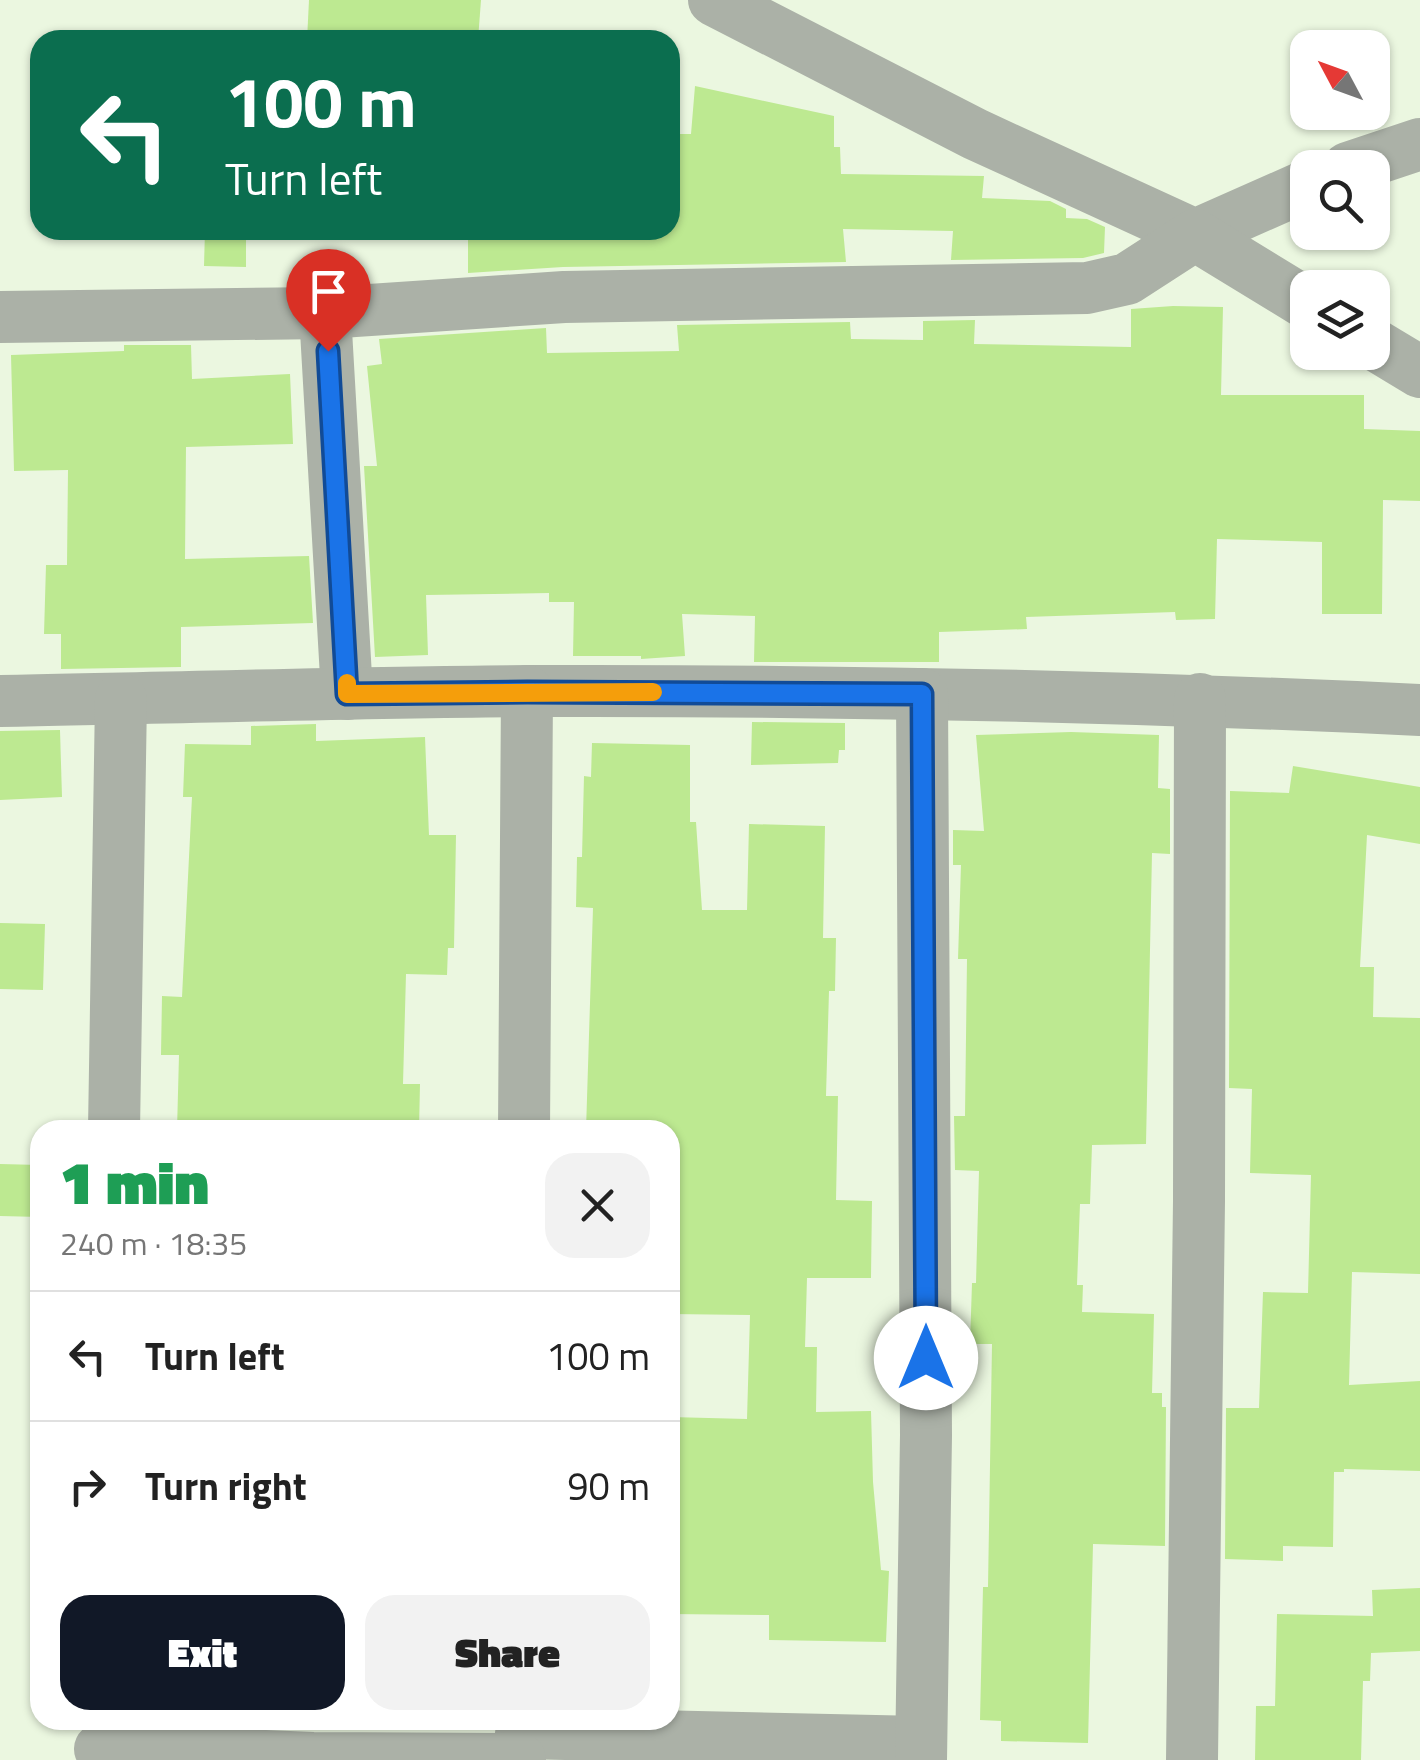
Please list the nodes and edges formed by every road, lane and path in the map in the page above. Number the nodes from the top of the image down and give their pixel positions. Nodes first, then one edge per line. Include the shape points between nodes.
1 (714, 0) edge
2 (1420, 144) edge
3 (1390, 154) edge
4 (1290, 193) edge
5 (1196, 235) junction
6 (1290, 293) edge
7 (325, 313) junction
8 (0, 318) edge
9 (1390, 354) edge
10 (1420, 372) edge
11 (527, 692) junction
12 (347, 694) junction
13 (922, 694) junction
14 (122, 698) junction
15 (0, 700) edge
16 (1200, 700) junction
17 (1420, 710) edge
18 (114, 1120) edge
19 (524, 1120) edge
20 (101, 1743) edge
21 (521, 1743) edge
22 (921, 1751) edge
23 (1192, 1760) edge

1 - 5 street via 975,134
2 - 3 street
4 - 5 street
5 - 6 street
5 - 7 street via 1127,280 1087,288 564,297
7 - 8 street
7 - 12 street
9 - 10 street
11 - 12 street
11 - 13 street
11 - 19 street
12 - 14 street
13 - 16 street
13 - 22 street
14 - 15 street
14 - 18 street
16 - 17 street
16 - 23 street
20 - 21 street via 314,1758
21 - 22 street

